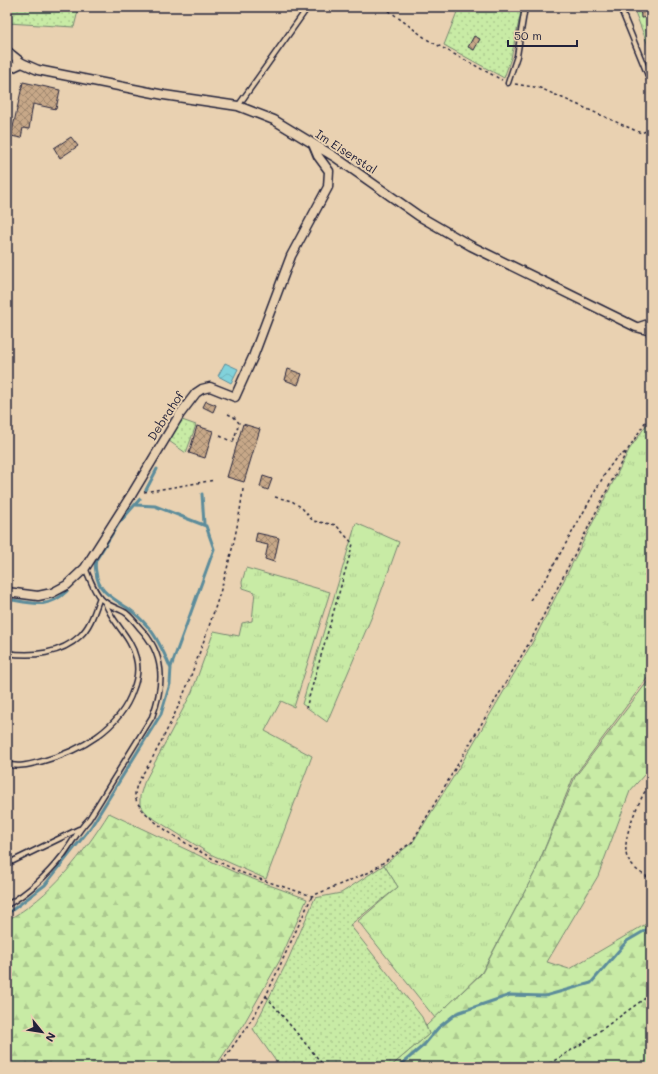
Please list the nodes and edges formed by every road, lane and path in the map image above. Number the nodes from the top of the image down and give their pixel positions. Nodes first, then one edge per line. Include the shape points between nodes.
1 (308, 7) edge
2 (526, 7) edge
3 (620, 7) edge
4 (7, 51) edge
5 (22, 63) junction
6 (7, 70) edge
7 (508, 83) dead end
8 (651, 83) edge
9 (238, 106) junction
10 (313, 144) junction
11 (651, 321) edge
12 (636, 327) junction
13 (651, 332) edge
14 (651, 413) edge
15 (228, 414) dead end
16 (220, 436) dead end
17 (233, 442) junction
18 (237, 444) dead end
19 (627, 451) junction
20 (215, 480) dead end
21 (243, 489) dead end
22 (132, 494) junction
23 (275, 497) dead end
24 (85, 568) junction
25 (7, 592) edge
26 (100, 597) junction
27 (530, 600) dead end
28 (105, 602) junction
29 (7, 653) edge
30 (306, 708) dead end
31 (7, 764) edge
32 (651, 781) edge
33 (79, 829) junction
34 (7, 864) edge
35 (651, 878) edge
36 (312, 896) junction
37 (7, 905) edge
38 (651, 994) edge
39 (266, 996) junction
40 (218, 1067) edge
41 (325, 1067) edge
42 (544, 1067) edge

1 - 9 lane
2 - 7 lane via 517,56
3 - 8 lane
4 - 5 street, Im Eiserstal
5 - 6 street
5 - 9 street, Im Eiserstal via 38,70 91,82
9 - 10 street, Im Eiserstal via 274,120
10 - 12 street, Im Eiserstal via 419,216 472,246
10 - 22 street, Debrahof via 329,171 328,187 291,256 235,397 210,387 196,393 180,414
11 - 12 lane
12 - 13 street, Im Eiserstal
14 - 19 path
15 - 17 path via 239,423
16 - 17 path
17 - 18 path
19 - 27 path via 616,458 606,472 547,577
19 - 36 path via 532,638 412,842 370,872
20 - 22 path
21 - 36 path via 236,532 221,588 186,687 153,757 139,780 135,795 138,806 146,816 183,842 239,871
22 - 24 street, Debrahof
23 - 30 path via 292,501 313,521 336,525 353,544
24 - 25 street, Debrahof via 67,585 52,593 24,596
24 - 26 lane
26 - 28 lane
26 - 29 lane via 90,622 81,636 70,644 40,654
28 - 31 lane via 107,610 130,642 136,658 137,678 129,703 113,724 90,742 54,758 24,765
28 - 33 lane via 127,614 148,636 160,662 161,680 152,717 89,819
32 - 35 path via 641,797 628,832 626,852 630,863
33 - 34 lane
33 - 37 lane via 63,855 41,880
36 - 39 path
38 - 42 path via 583,1043
39 - 40 path
39 - 41 path

